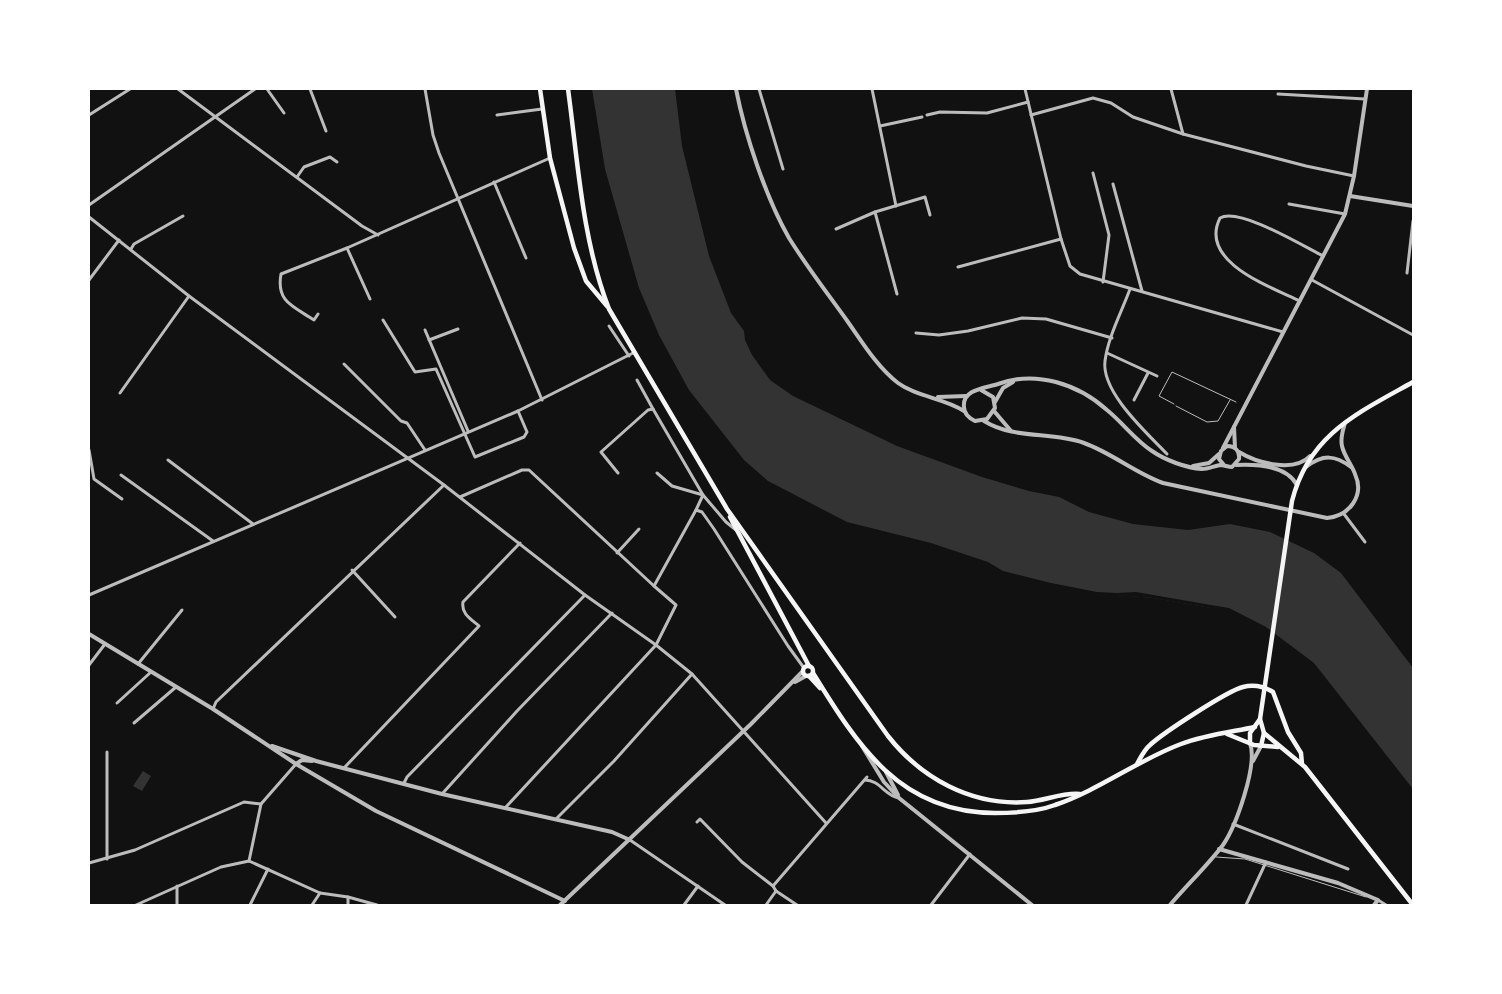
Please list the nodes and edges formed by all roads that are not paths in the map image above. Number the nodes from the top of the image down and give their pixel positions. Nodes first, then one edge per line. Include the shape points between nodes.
1 (130, 89) edge
2 (178, 89) edge
3 (255, 89) edge
4 (267, 89) edge
5 (310, 89) edge
6 (425, 89) edge
7 (540, 89) edge
8 (568, 89) edge
9 (736, 89) edge
10 (759, 89) edge
11 (872, 89) edge
12 (1025, 89) edge
13 (1171, 89) edge
14 (1367, 89) edge
15 (1278, 94) dead end
16 (1365, 99) junction
17 (1028, 102) junction
18 (542, 109) junction
19 (284, 113) dead end
20 (89, 115) edge
21 (497, 115) dead end
22 (927, 115) dead end
23 (1031, 115) junction
24 (216, 116) junction
25 (922, 117) dead end
26 (880, 126) junction
27 (326, 131) dead end
28 (1183, 134) junction
29 (550, 158) junction
30 (337, 162) dead end
31 (783, 169) dead end
32 (1093, 173) dead end
33 (1354, 176) junction
34 (297, 177) junction
35 (494, 182) junction
36 (1113, 184) dead end
37 (1350, 196) junction
38 (460, 198) junction
39 (1289, 204) dead end
40 (89, 205) edge
41 (896, 206) junction
42 (1413, 206) edge
43 (875, 212) junction
44 (1345, 214) junction
45 (930, 215) dead end
46 (182, 216) dead end
47 (89, 217) edge
48 (1413, 221) edge
49 (836, 229) dead end
50 (379, 235) junction
51 (1061, 239) junction
52 (119, 240) junction
53 (347, 248) junction
54 (131, 249) junction
55 (1324, 256) junction
56 (526, 258) dead end
57 (958, 267) dead end
58 (1407, 273) dead end
59 (89, 280) edge
60 (1312, 280) junction
61 (1104, 282) junction
62 (1130, 289) junction
63 (1142, 291) junction
64 (897, 294) dead end
65 (189, 296) junction
66 (370, 299) dead end
67 (1300, 301) junction
68 (609, 309) junction
69 (318, 314) dead end
70 (382, 320) dead end
71 (609, 326) dead end
72 (458, 329) dead end
73 (425, 330) dead end
74 (1284, 332) junction
75 (916, 333) dead end
76 (1413, 335) edge
77 (1112, 338) junction
78 (429, 340) junction
79 (635, 352) junction
80 (1106, 353) junction
81 (629, 356) junction
82 (344, 364) dead end
83 (1148, 373) junction
84 (1157, 376) dead end
85 (637, 380) dead end
86 (1018, 380) junction
87 (1413, 382) edge
88 (981, 390) junction
89 (120, 393) dead end
90 (967, 396) junction
91 (934, 397) junction
92 (1230, 399) junction
93 (542, 400) junction
94 (1134, 400) dead end
95 (995, 402) junction
96 (1236, 402) dead end
97 (653, 409) junction
98 (518, 411) junction
99 (994, 411) junction
100 (965, 412) junction
101 (1345, 420) junction
102 (984, 421) junction
103 (1235, 425) junction
104 (468, 432) junction
105 (1013, 433) junction
106 (464, 434) junction
107 (1224, 448) junction
108 (1235, 448) junction
109 (89, 450) edge
110 (425, 450) junction
111 (1239, 452) junction
112 (1167, 454) dead end
113 (1220, 454) junction
114 (1310, 456) junction
115 (405, 459) junction
116 (168, 460) dead end
117 (1224, 465) junction
118 (1235, 465) junction
119 (1193, 466) junction
120 (1304, 468) junction
121 (1352, 468) junction
122 (618, 472) dead end
123 (657, 473) dead end
124 (121, 475) dead end
125 (444, 485) junction
126 (1298, 485) junction
127 (703, 495) junction
128 (460, 497) junction
129 (122, 500) dead end
130 (727, 508) junction
131 (696, 510) junction
132 (1344, 514) junction
133 (254, 524) junction
134 (639, 529) dead end
135 (736, 530) junction
136 (213, 541) junction
137 (1365, 542) dead end
138 (520, 543) junction
139 (617, 553) junction
140 (352, 570) junction
141 (654, 586) junction
142 (89, 595) edge
143 (585, 595) junction
144 (182, 610) dead end
145 (612, 613) junction
146 (396, 617) dead end
147 (89, 634) edge
148 (105, 644) junction
149 (656, 644) junction
150 (138, 664) junction
151 (89, 665) edge
152 (807, 671) junction
153 (151, 672) junction
154 (692, 674) junction
155 (176, 687) junction
156 (117, 703) dead end
157 (213, 709) junction
158 (1260, 719) junction
159 (134, 724) dead end
160 (1255, 727) junction
161 (744, 731) junction
162 (1226, 733) junction
163 (1264, 733) junction
164 (1250, 743) junction
165 (270, 745) junction
166 (862, 746) junction
167 (1262, 746) junction
168 (1278, 747) junction
169 (107, 752) dead end
170 (1301, 753) junction
171 (1294, 758) junction
172 (316, 761) junction
173 (1252, 763) junction
174 (296, 764) junction
175 (1302, 764) junction
176 (1137, 765) junction
177 (344, 768) junction
178 (886, 772) junction
179 (404, 783) junction
180 (442, 794) junction
181 (1080, 794) junction
182 (900, 799) junction
183 (261, 804) junction
184 (505, 808) junction
185 (556, 819) junction
186 (697, 822) dead end
187 (826, 823) junction
188 (1233, 824) junction
189 (630, 840) junction
190 (1219, 849) junction
191 (970, 854) junction
192 (1212, 857) junction
193 (107, 859) junction
194 (248, 861) junction
195 (89, 863) edge
196 (1265, 863) junction
197 (268, 869) junction
198 (1348, 869) dead end
199 (178, 886) junction
200 (698, 886) junction
201 (772, 886) junction
202 (776, 891) junction
203 (320, 893) junction
204 (348, 897) junction
205 (565, 900) junction
206 (1378, 900) junction
207 (136, 905) edge
208 (177, 905) edge
209 (250, 905) edge
210 (312, 905) edge
211 (348, 905) edge
212 (377, 905) edge
213 (560, 905) edge
214 (684, 905) edge
215 (724, 905) edge
216 (766, 905) edge
217 (797, 905) edge
218 (931, 905) edge
219 (1032, 905) edge
220 (1170, 905) edge
221 (1246, 905) edge
222 (1374, 905) edge
223 (1386, 905) edge
224 (1413, 905) edge

1 - 20 street
2 - 24 street
3 - 24 street
4 - 19 street
5 - 27 street
6 - 38 street via 433,135
7 - 18 main road
8 - 68 main road via 590,250
9 - 91 street via 740,110 775,210 808,268 891,376 905,387
10 - 31 street
11 - 26 street
12 - 17 street
13 - 28 street
14 - 16 street
15 - 16 street
16 - 33 street
17 - 22 street via 987,113 940,112
17 - 23 street
18 - 21 street
18 - 29 main road
23 - 28 street via 1093,98 1111,103 1133,117
23 - 51 street
24 - 34 street
24 - 40 street
25 - 26 street
26 - 41 street
28 - 33 street
29 - 35 street
29 - 68 main road via 581,269 592,291
30 - 34 street via 330,157 304,168
32 - 61 street via 1109,235
33 - 37 street
34 - 50 street
35 - 38 street
35 - 56 street
36 - 63 street
37 - 42 street
37 - 44 street
38 - 50 street
38 - 93 street
39 - 44 street
41 - 43 street
41 - 45 street via 925,197
43 - 49 street
43 - 64 street
44 - 55 street
46 - 54 street via 134,244
47 - 52 street
48 - 58 street
50 - 53 street
51 - 57 street
51 - 61 street via 1074,271
52 - 54 street
52 - 59 street
53 - 66 street
53 - 69 street via 281,274 280,292 284,300 314,320
54 - 65 street
55 - 60 street
55 - 67 street via 1240,217 1224,215 1220,218 1216,236 1226,260
60 - 67 street
60 - 76 street
61 - 62 street
62 - 63 street
62 - 77 street
63 - 74 street
65 - 89 street
65 - 115 street
67 - 74 street
68 - 79 main road
70 - 106 street via 415,372 436,369
71 - 81 street
72 - 78 street
73 - 78 street
74 - 103 street
75 - 77 street via 939,335 968,331 1022,318 1046,319
77 - 80 street
78 - 104 street
79 - 81 street
79 - 130 main road
80 - 83 street
80 - 112 street via 1105,373 1110,384 1130,414
81 - 93 street
82 - 110 street via 401,421 407,423
83 - 84 street
83 - 94 street
85 - 97 street
86 - 88 street
86 - 95 street via 1003,388
86 - 119 street via 1058,382 1080,390 1108,410 1152,452
87 - 101 main road
88 - 90 street
88 - 95 street via 990,394
90 - 91 street
90 - 100 street
91 - 100 street
92 - 92 lane via 1172,372 1159,396 1207,422 1218,421
92 - 96 lane
93 - 98 street
95 - 99 street
97 - 122 street via 601,452
97 - 127 street
98 - 104 street
98 - 106 street via 527,432 524,437 489,452 475,457
99 - 102 street
99 - 105 street
100 - 102 street via 973,420
101 - 114 main road
101 - 121 street via 1342,446
102 - 105 street
103 - 107 street
103 - 108 street
104 - 106 street
105 - 132 street via 1079,442 1163,483 1320,518 1336,518
106 - 110 street
107 - 108 street
107 - 113 street
108 - 111 street
109 - 129 street via 94,479
110 - 115 street
111 - 114 street via 1257,460 1280,464 1300,464
111 - 118 street
113 - 117 street
113 - 119 street via 1209,463
114 - 120 main road
115 - 125 street
115 - 133 street
116 - 133 street
117 - 118 street
117 - 119 street via 1205,469
118 - 126 street via 1280,470
120 - 121 street via 1316,459 1328,457 1342,460
120 - 126 main road
121 - 132 street via 1357,480 1357,496
123 - 127 street via 672,486
124 - 136 street
125 - 128 street
125 - 140 street
126 - 158 main road via 1292,501
127 - 131 street
127 - 135 street
128 - 138 street
128 - 139 street via 522,470 529,470
130 - 135 main road
130 - 181 main road via 888,736 913,764 952,788 996,801 1025,802
131 - 141 street
131 - 152 street via 702,512
132 - 137 street
133 - 136 street
134 - 139 street
135 - 152 main road via 804,654
136 - 142 street
138 - 143 street
138 - 177 street via 463,602 465,614 479,626
139 - 141 street
140 - 146 street
140 - 157 street via 216,702
141 - 149 street via 676,605
143 - 145 street
143 - 179 street via 406,777
144 - 150 street
145 - 149 street
145 - 180 street via 516,711
147 - 148 street
148 - 150 street
148 - 151 street
149 - 154 street
149 - 184 street
150 - 153 street
152 - 161 street
152 - 166 main road
153 - 155 street
153 - 156 street
154 - 161 street
154 - 185 street via 614,761
155 - 157 street
155 - 159 street
157 - 165 street
158 - 160 main road
158 - 163 main road
160 - 162 main road
160 - 164 main road via 1250,733
161 - 187 street
161 - 189 street
162 - 164 main road
162 - 176 main road via 1183,743
163 - 167 main road
163 - 168 main road
164 - 167 main road
164 - 173 street
165 - 172 street
165 - 174 street
166 - 178 main road
166 - 182 street via 884,782
167 - 168 main road
167 - 173 street
168 - 171 main road
169 - 193 street
170 - 171 main road
170 - 175 main road
170 - 176 main road via 1285,726 1272,692 1262,686 1254,686 1235,690 1160,737 1144,752
171 - 175 main road
172 - 174 street via 302,760
172 - 177 street
173 - 188 street
174 - 183 street
174 - 205 street via 376,811
175 - 224 main road
176 - 181 main road
177 - 179 street
178 - 181 main road via 932,801 968,812 1032,811
178 - 182 street
179 - 180 street
180 - 184 street
182 - 187 street via 866,779
182 - 191 street
183 - 193 street via 244,802
183 - 194 street
184 - 185 street
185 - 189 street via 612,832
186 - 201 street via 700,819 742,862
187 - 201 street
188 - 190 street
188 - 198 street
189 - 200 street
189 - 205 street
190 - 192 street
190 - 196 street
191 - 218 street
191 - 219 street
192 - 196 lane
192 - 220 street
193 - 195 street
194 - 197 street
194 - 199 street via 221,867
196 - 206 street via 1342,884
196 - 221 street
197 - 203 street
197 - 209 street
199 - 207 street
199 - 208 street
200 - 214 street
200 - 215 street
201 - 202 street
202 - 216 street
202 - 217 street
203 - 204 street
203 - 210 street
204 - 211 street
204 - 212 street
205 - 213 street
206 - 222 street
206 - 223 street

